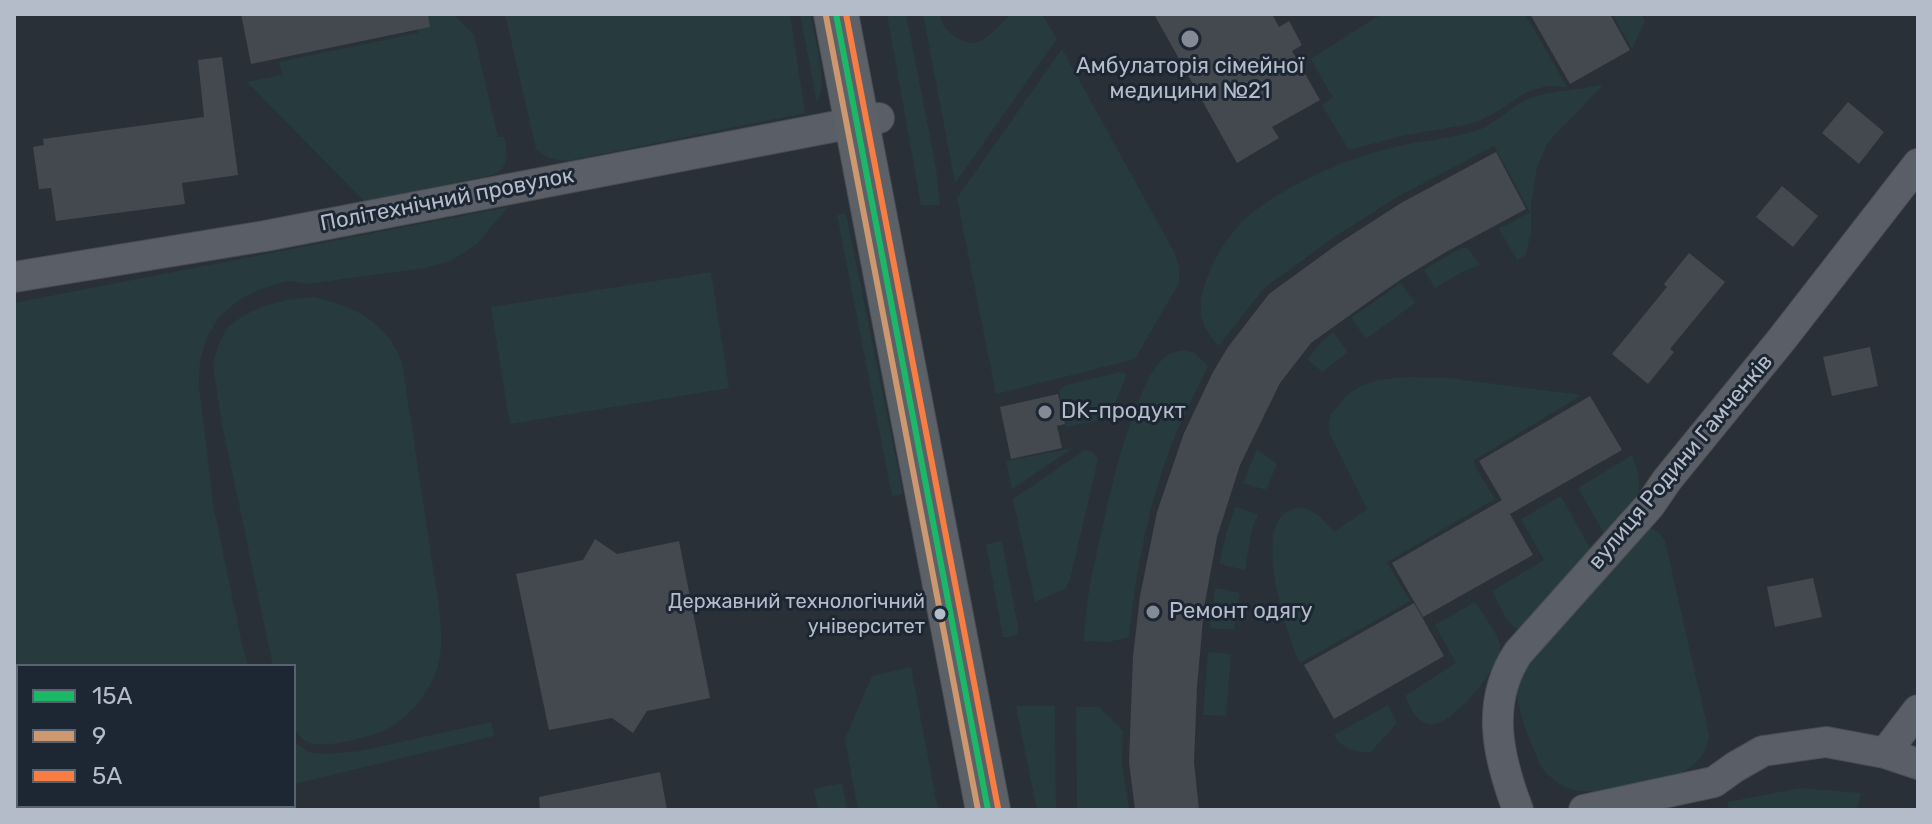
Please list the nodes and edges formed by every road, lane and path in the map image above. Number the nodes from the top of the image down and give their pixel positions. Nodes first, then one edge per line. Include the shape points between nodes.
1 (836, 14) edge
2 (861, 14) edge
3 (868, 120) junction
4 (1918, 164) edge
5 (14, 277) edge
6 (1918, 710) edge
7 (1885, 753) junction
8 (1918, 764) edge
9 (988, 810) edge
10 (1011, 810) edge
11 (1518, 810) edge
12 (1584, 810) edge

1 - 3 main road
2 - 3 main road
3 - 5 street, Політехнічний провулок via 294,230
3 - 9 main road
3 - 10 main road via 938,432
4 - 11 street, вулиця Родини Гамченків via 1650,505 1510,664 1497,716 1506,777
6 - 7 street
7 - 8 street
7 - 12 street via 1826,742 1763,751 1714,782

